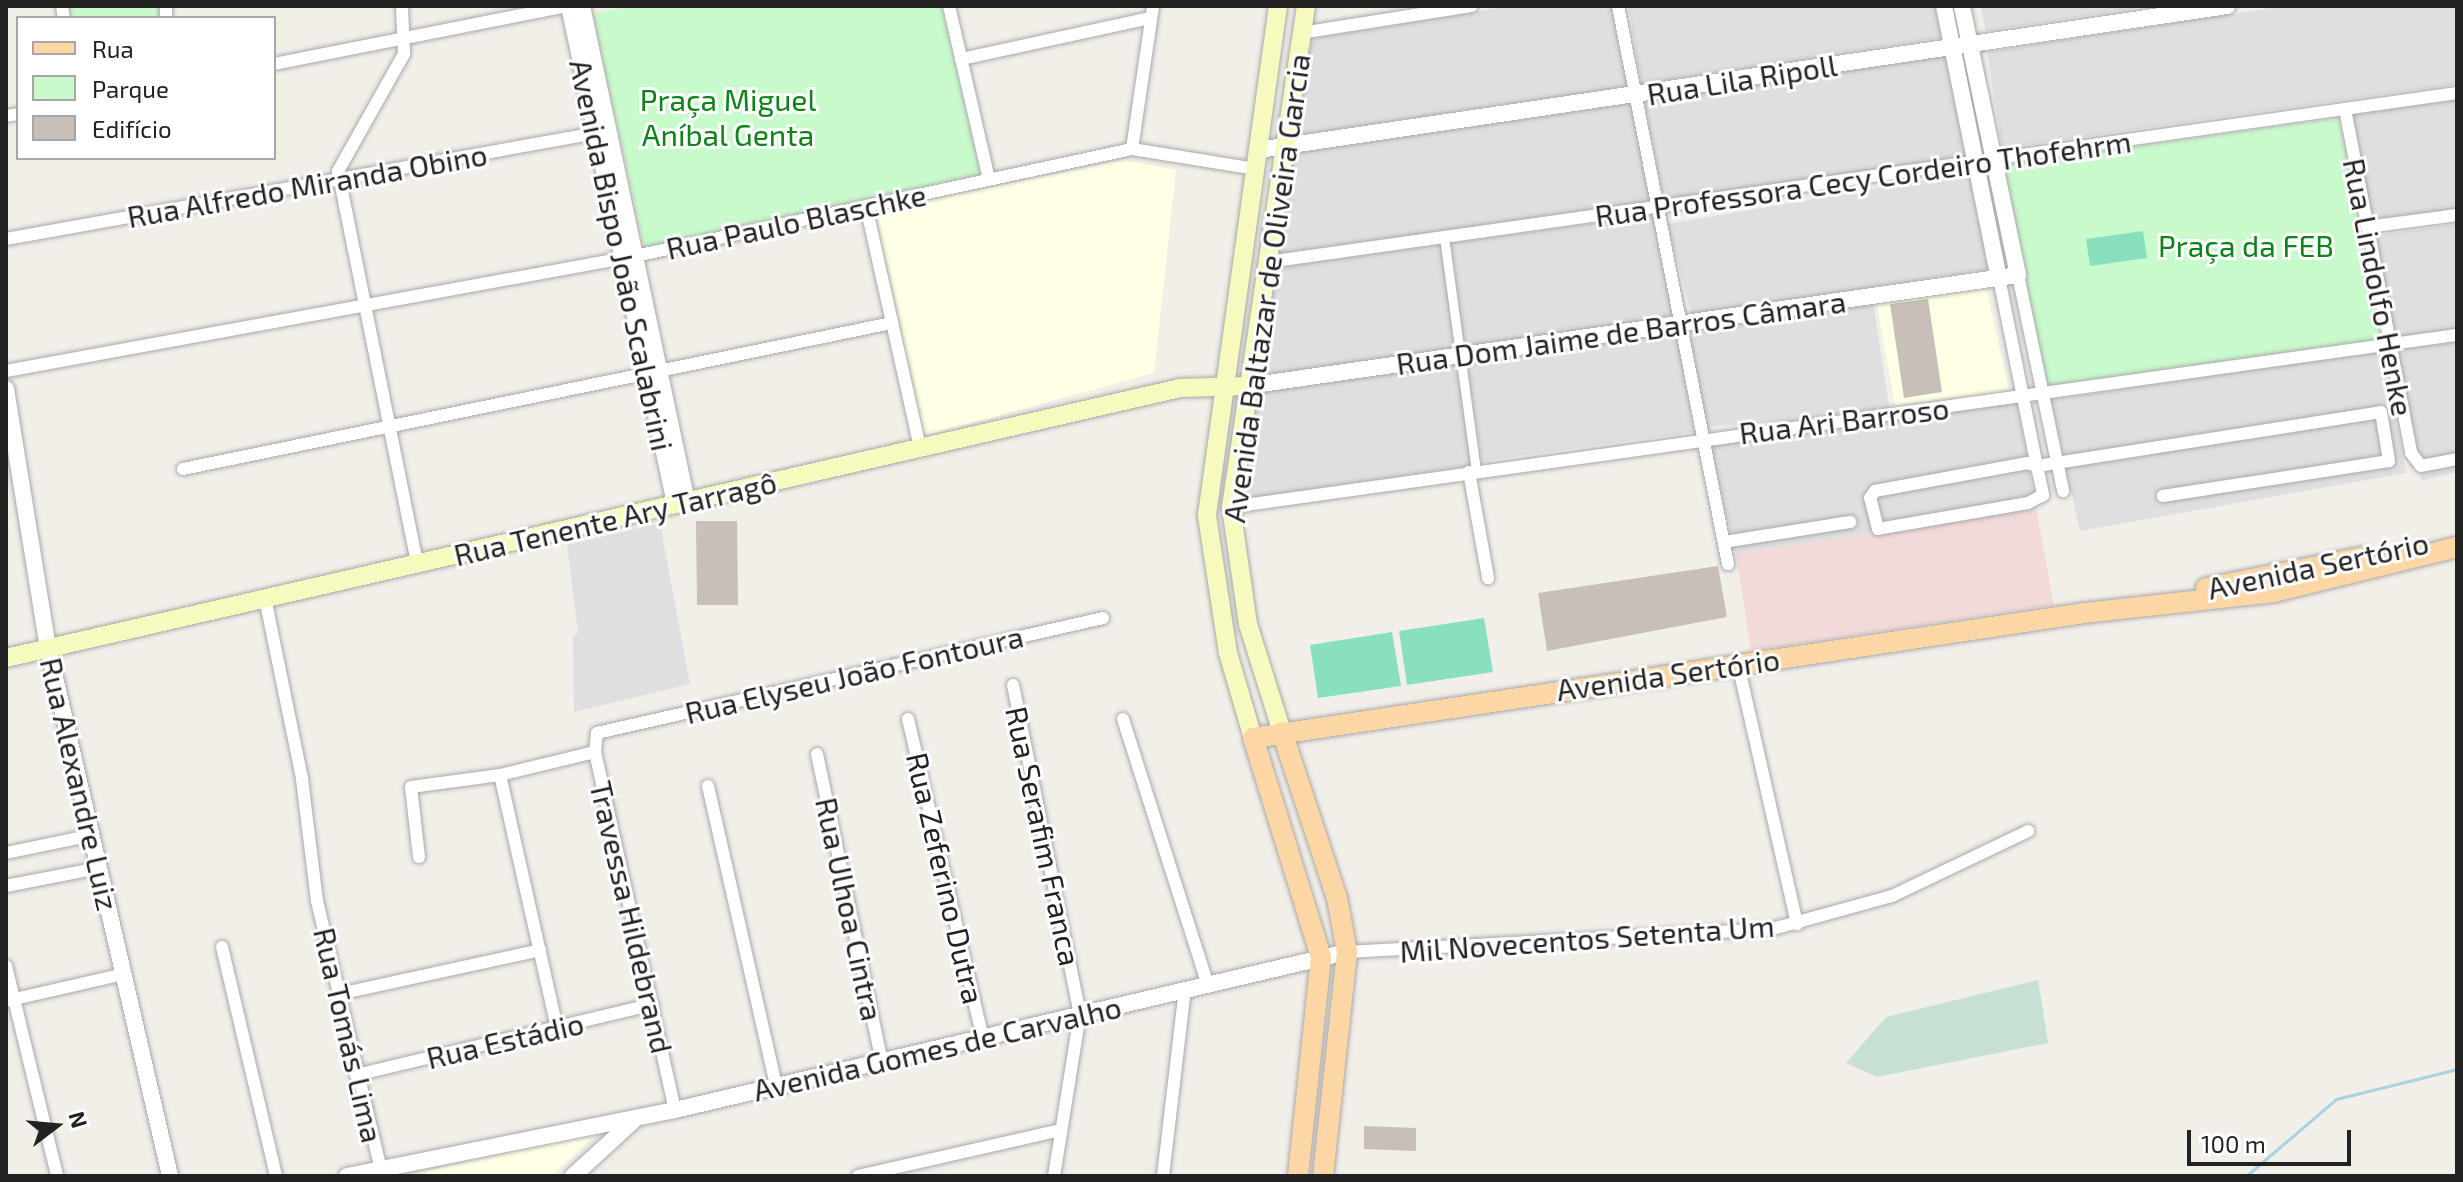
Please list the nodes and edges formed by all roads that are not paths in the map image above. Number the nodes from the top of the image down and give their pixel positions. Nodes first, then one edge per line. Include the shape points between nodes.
1 (402, 6) edge
2 (568, 6) edge
3 (582, 6) edge
4 (949, 6) edge
5 (1278, 6) edge
6 (1306, 6) edge
7 (1472, 6) edge
8 (1618, 6) edge
9 (1944, 6) edge
10 (1962, 6) edge
11 (2227, 6) edge
12 (1152, 12) edge
13 (1301, 33) junction
14 (405, 38) junction
15 (1970, 44) junction
16 (1952, 47) junction
17 (961, 59) junction
18 (276, 64) edge
19 (2457, 93) edge
20 (1635, 95) junction
21 (2345, 109) junction
22 (602, 132) junction
23 (1283, 146) junction
24 (1132, 149) junction
25 (1994, 159) junction
26 (1256, 160) junction
27 (1975, 162) junction
28 (339, 179) junction
29 (989, 179) junction
30 (866, 206) junction
31 (1658, 208) junction
32 (2457, 215) edge
33 (2367, 227) junction
34 (1444, 237) junction
35 (6, 239) edge
36 (628, 257) junction
37 (1268, 262) junction
38 (2018, 275) junction
39 (1999, 278) junction
40 (365, 306) junction
41 (892, 323) junction
42 (1680, 323) junction
43 (2457, 335) edge
44 (2388, 344) junction
45 (1460, 356) junction
46 (6, 371) edge
47 (654, 374) junction
48 (1225, 384) junction
49 (1247, 386) junction
50 (6, 389) edge
51 (2042, 394) junction
52 (2023, 397) junction
53 (391, 429) junction
54 (1702, 438) junction
55 (920, 448) junction
56 (2457, 459) edge
57 (2057, 463) junction
58 (2037, 466) junction
59 (183, 469) dead end
60 (1473, 472) junction
61 (2063, 491) dead end
62 (2163, 496) dead end
63 (681, 503) junction
64 (1231, 507) junction
65 (1850, 522) dead end
66 (2457, 535) edge
67 (1724, 542) junction
68 (2457, 547) edge
69 (417, 563) junction
70 (1728, 564) dead end
71 (1488, 578) dead end
72 (265, 598) junction
73 (2084, 613) junction
74 (1103, 618) dead end
75 (48, 647) junction
76 (6, 658) edge
77 (1738, 664) junction
78 (1013, 685) dead end
79 (908, 719) dead end
80 (1123, 719) dead end
81 (605, 730) joint
82 (1282, 732) junction
83 (1253, 738) junction
84 (595, 752) junction
85 (817, 754) dead end
86 (500, 775) junction
87 (708, 786) dead end
88 (2028, 831) dead end
89 (92, 835) junction
90 (6, 853) edge
91 (419, 857) dead end
92 (99, 868) junction
93 (6, 886) edge
94 (1797, 924) junction
95 (222, 947) dead end
96 (540, 950) junction
97 (1357, 951) junction
98 (1321, 957) junction
99 (6, 966) edge
100 (124, 974) junction
101 (1207, 983) junction
102 (1185, 989) junction
103 (339, 994) junction
104 (10, 1001) edge
105 (653, 1004) junction
106 (1080, 1014) junction
107 (557, 1027) junction
108 (983, 1038) junction
109 (882, 1063) junction
110 (356, 1075) junction
111 (776, 1086) junction
112 (675, 1110) junction
113 (638, 1117) junction
114 (1061, 1130) junction
115 (381, 1169) junction
116 (57, 1176) edge
117 (170, 1176) edge
118 (276, 1176) edge
119 (347, 1176) edge
120 (573, 1176) edge
121 (858, 1176) edge
122 (1054, 1176) edge
123 (1163, 1176) edge
124 (1298, 1176) edge
125 (1323, 1176) edge

1 - 14 street
2 - 14 street
2 - 22 street, Avenida Bispo João Scalabrini
3 - 22 street, Avenida Bispo João Scalabrini
4 - 17 street
5 - 26 main road, Avenida Baltazar de Oliveira Garcia
6 - 13 main road, Avenida Baltazar de Oliveira Garcia
7 - 13 street
8 - 20 street
9 - 16 street
10 - 15 street
11 - 15 street, Rua Lila Ripoll
12 - 17 street
12 - 24 street
13 - 23 main road, Avenida Baltazar de Oliveira Garcia
14 - 18 street
14 - 28 street via 401,61 342,160
15 - 16 street, Rua Lila Ripoll
15 - 25 street
16 - 20 street, Rua Lila Ripoll
16 - 27 street
17 - 29 street
19 - 21 street, Rua Professora Cecy Cordeiro Thofehrm
20 - 23 street, Rua Lila Ripoll
20 - 31 street
21 - 25 street, Rua Professora Cecy Cordeiro Thofehrm
21 - 33 street, Rua Lindolfo Henke
22 - 28 street, Rua Alfredo Miranda Obino
22 - 36 street, Avenida Bispo João Scalabrini
23 - 26 street, Rua Lila Ripoll
23 - 37 main road, Avenida Baltazar de Oliveira Garcia
24 - 26 street, Rua Paulo Blaschke
24 - 29 street, Rua Paulo Blaschke
25 - 27 street, Rua Professora Cecy Cordeiro Thofehrm
25 - 38 street
26 - 48 main road, Avenida Baltazar de Oliveira Garcia
27 - 31 street, Rua Professora Cecy Cordeiro Thofehrm
27 - 39 street
28 - 35 street, Rua Alfredo Miranda Obino
28 - 40 street
29 - 30 street, Rua Paulo Blaschke
30 - 36 street, Rua Paulo Blaschke
30 - 41 street
31 - 34 street, Rua Professora Cecy Cordeiro Thofehrm
31 - 42 street
32 - 33 street
33 - 44 street, Rua Lindolfo Henke
34 - 37 street, Rua Professora Cecy Cordeiro Thofehrm
34 - 45 street
36 - 40 street, Rua Paulo Blaschke
36 - 47 street, Avenida Bispo João Scalabrini
37 - 49 main road, Avenida Baltazar de Oliveira Garcia
38 - 39 street, Rua Dom Jaime de Barros Câmara
38 - 51 street
39 - 42 street, Rua Dom Jaime de Barros Câmara
39 - 52 street
40 - 46 street, Rua Paulo Blaschke
40 - 53 street
41 - 47 street
41 - 55 street
42 - 45 street, Rua Dom Jaime de Barros Câmara
42 - 54 street
43 - 44 street, Rua Ari Barroso
44 - 51 street, Rua Ari Barroso
44 - 56 street, Rua Lindolfo Henke via 2417,464
45 - 49 street, Rua Dom Jaime de Barros Câmara
45 - 60 street
47 - 53 street
47 - 63 street, Avenida Bispo João Scalabrini
48 - 49 main road, Rua Dom Jaime de Barros Câmara
48 - 55 main road, Rua Tenente Ary Tarragô via 1180,388
48 - 83 main road, Avenida Baltazar de Oliveira Garcia via 1207,515 1210,556
49 - 64 main road, Avenida Baltazar de Oliveira Garcia
50 - 75 street, Rua Alexandre Luiz
51 - 52 street, Rua Ari Barroso
51 - 57 street
52 - 54 street, Rua Ari Barroso
52 - 58 street
53 - 59 street
53 - 69 street
54 - 60 street, Rua Ari Barroso
54 - 67 street
55 - 63 main road, Rua Tenente Ary Tarragô
57 - 58 street
57 - 61 street
57 - 62 street via 2381,412 2389,461
58 - 58 street via 2043,495 2034,501 1882,530 1875,525 1870,498 1875,491
60 - 64 street, Rua Ari Barroso
60 - 71 street
63 - 69 main road, Rua Tenente Ary Tarragô
64 - 82 main road, Avenida Baltazar de Oliveira Garcia via 1248,624
65 - 67 street
66 - 73 main road, Avenida Sertório
67 - 70 street
68 - 73 main road, Avenida Sertório via 2274,592
69 - 72 main road, Rua Tenente Ary Tarragô
72 - 75 main road, Rua Tenente Ary Tarragô
72 - 103 street, Rua Tomás Lima via 302,779 317,901
73 - 77 main road, Avenida Sertório
74 - 81 street, Rua Elyseu João Fontoura
75 - 76 main road, Rua Tenente Ary Tarragô
75 - 89 street, Rua Alexandre Luiz
77 - 82 main road, Avenida Sertório
77 - 94 street
78 - 106 street, Rua Serafim Franca
79 - 108 street, Rua Zeferino Dutra
80 - 101 street
81 - 84 street, Travessa Hildebrand via 594,736
82 - 83 main road, Avenida Sertório
82 - 97 main road, Avenida Baltazar de Oliveira Garcia
83 - 98 main road, Avenida Baltazar de Oliveira Garcia
84 - 86 street
84 - 105 street, Travessa Hildebrand
85 - 109 street, Rua Ulhoa Cintra
86 - 91 street via 409,789
86 - 96 street
87 - 111 street
88 - 94 street, Mil Novecentos Setenta Um via 1925,884
89 - 90 street
89 - 92 street, Rua Alexandre Luiz
92 - 93 street
92 - 100 street, Rua Alexandre Luiz
94 - 97 street, Mil Novecentos Setenta Um via 1691,936
95 - 118 street
96 - 103 street
96 - 107 street
97 - 98 street, Avenida Gomes de Carvalho
97 - 125 main road, Avenida Baltazar de Oliveira Garcia
98 - 101 street, Avenida Gomes de Carvalho
98 - 124 main road, Avenida Baltazar de Oliveira Garcia
99 - 104 street
100 - 104 street
100 - 117 street, Rua Alexandre Luiz
101 - 102 street, Avenida Gomes de Carvalho
102 - 106 street, Avenida Gomes de Carvalho
102 - 123 street
103 - 110 street, Rua Tomás Lima
104 - 116 street
105 - 107 street, Rua Estádio
105 - 112 street, Travessa Hildebrand
106 - 108 street, Avenida Gomes de Carvalho
106 - 114 street, Rua Serafim Franca
107 - 110 street, Rua Estádio
108 - 109 street, Avenida Gomes de Carvalho
109 - 111 street, Avenida Gomes de Carvalho
110 - 115 street, Rua Tomás Lima
111 - 112 street, Avenida Gomes de Carvalho
112 - 113 street, Avenida Gomes de Carvalho
113 - 115 street, Avenida Gomes de Carvalho
113 - 120 street
114 - 121 street
114 - 122 street, Rua Serafim Franca
115 - 119 street, Avenida Gomes de Carvalho

